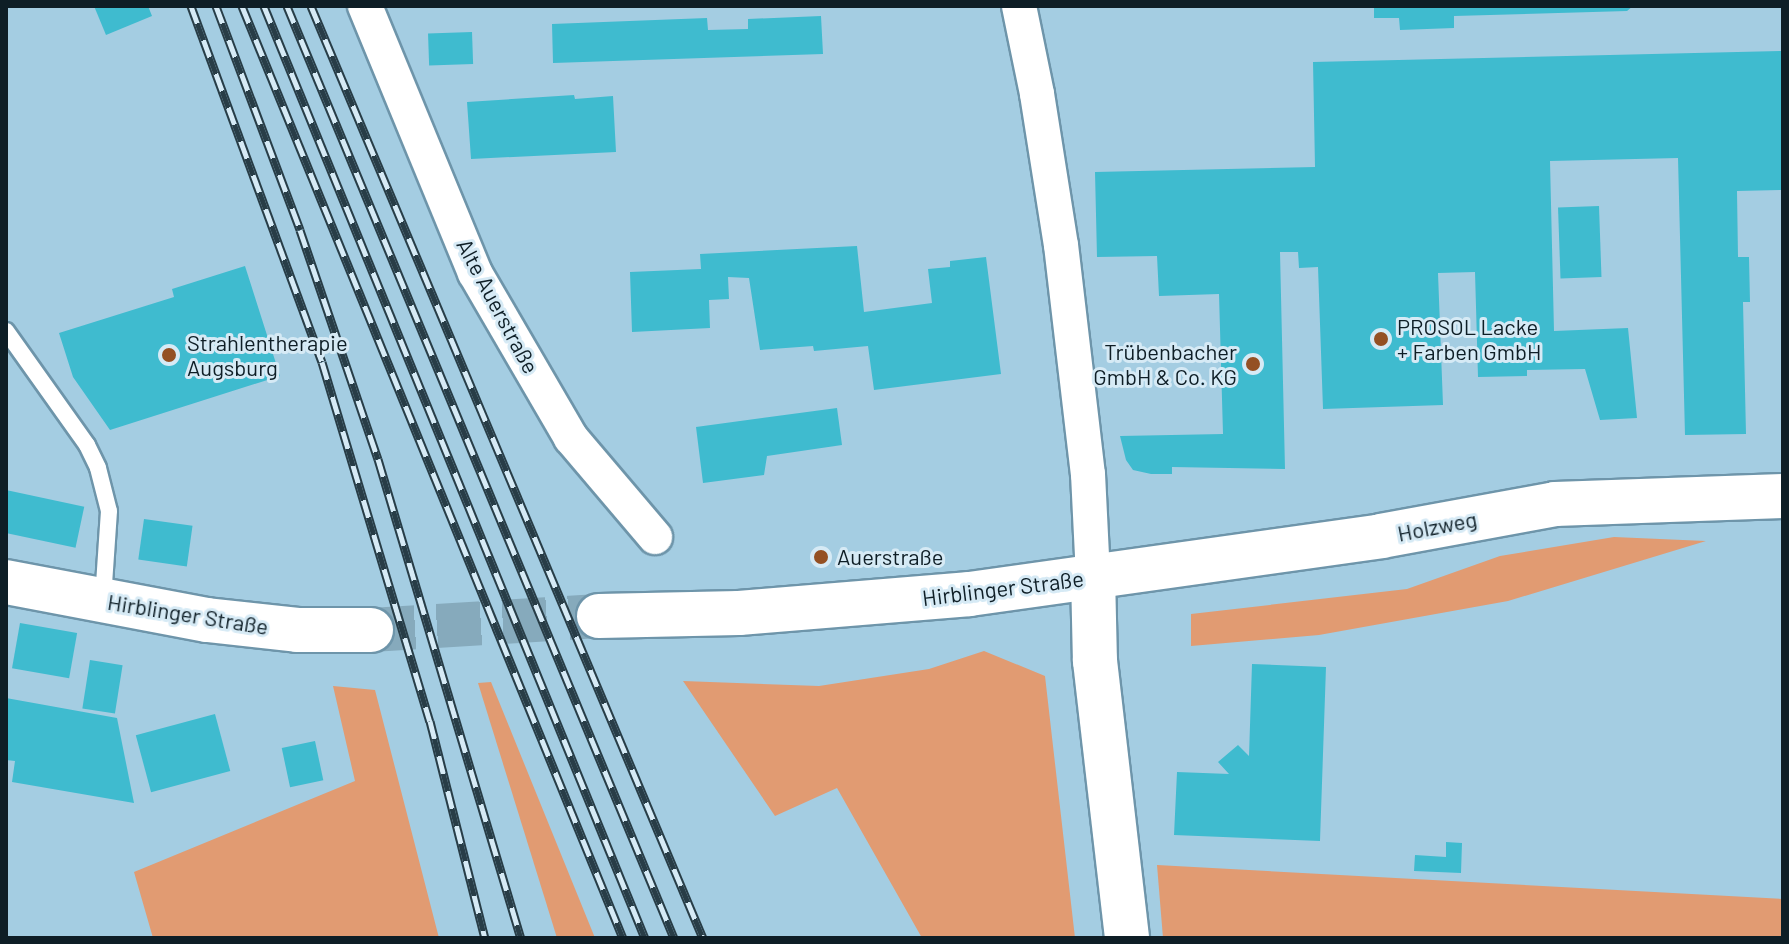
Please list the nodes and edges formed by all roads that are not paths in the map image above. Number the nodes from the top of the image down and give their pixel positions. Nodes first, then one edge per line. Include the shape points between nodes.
1 (365, 6) edge
2 (1019, 6) edge
3 (6, 331) edge
4 (1783, 496) edge
5 (655, 537) dead end
6 (1093, 575) junction
7 (6, 582) edge
8 (103, 601) junction
9 (599, 616) tunnel mouth
10 (371, 630) tunnel mouth
11 (1127, 938) edge

1 - 5 street, Alte Auerstraße via 475,273 571,438
2 - 6 street via 1061,245 1088,474
3 - 8 lane via 98,468 109,511
4 - 6 main road, Holzweg via 1555,504 1381,536
6 - 9 main road, Hirblinger Straße via 970,594 739,613
6 - 11 main road, Hirblinger Straße via 1095,661
7 - 8 main road, Hirblinger Straße
8 - 10 main road, Hirblinger Straße via 297,630

